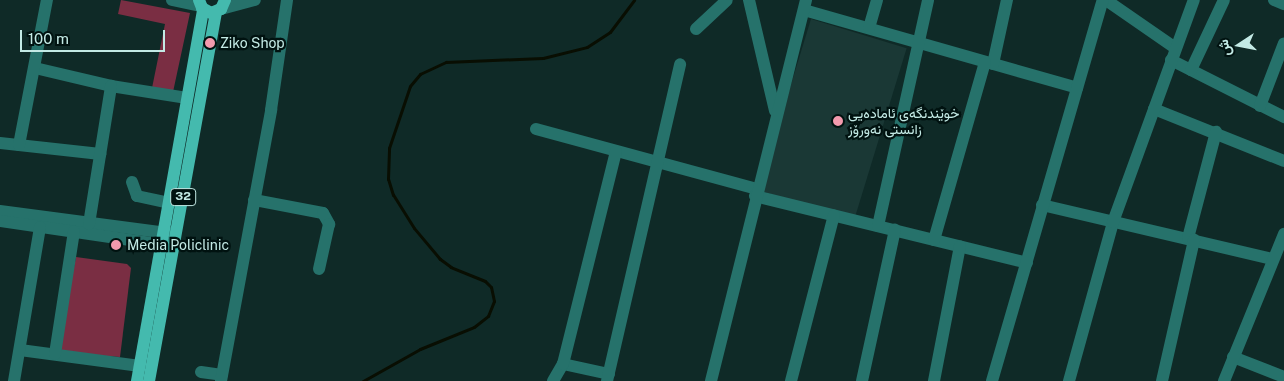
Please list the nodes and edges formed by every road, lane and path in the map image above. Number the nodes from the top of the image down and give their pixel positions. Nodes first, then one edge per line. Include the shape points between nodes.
1 (47, 0) edge
2 (172, 0) edge
3 (255, 0) edge
4 (287, 0) edge
5 (727, 0) edge
6 (749, 0) edge
7 (877, 0) edge
8 (928, 0) edge
9 (1007, 0) edge
10 (1104, 0) edge
11 (1194, 0) edge
12 (1224, 0) edge
13 (1274, 0) edge
14 (1284, 4) edge
15 (805, 5) edge
16 (211, 6) edge
17 (869, 28) junction
18 (696, 29) dead end
19 (1284, 43) edge
20 (916, 44) junction
21 (1173, 54) junction
22 (989, 63) junction
23 (680, 64) dead end
24 (35, 68) junction
25 (1191, 70) junction
26 (111, 86) junction
27 (1077, 88) junction
28 (187, 98) junction
29 (1260, 106) junction
30 (1154, 109) junction
31 (775, 114) junction
32 (1284, 117) edge
33 (536, 129) dead end
34 (1216, 132) junction
35 (0, 143) edge
36 (19, 145) junction
37 (616, 151) junction
38 (100, 154) junction
39 (1284, 161) edge
40 (656, 162) junction
41 (132, 182) dead end
42 (756, 193) junction
43 (254, 200) junction
44 (170, 203) junction
45 (1042, 205) junction
46 (0, 211) edge
47 (834, 215) junction
48 (0, 221) edge
49 (1113, 222) junction
50 (89, 224) junction
51 (878, 226) junction
52 (40, 227) junction
53 (895, 230) junction
54 (74, 232) junction
55 (1284, 234) edge
56 (170, 239) junction
57 (1191, 239) junction
58 (934, 240) junction
59 (960, 246) junction
60 (1273, 259) junction
61 (1027, 263) junction
62 (319, 269) dead end
63 (20, 350) junction
64 (55, 354) junction
65 (1234, 357) junction
66 (563, 364) junction
67 (140, 366) junction
68 (202, 372) dead end
69 (1284, 377) edge
70 (222, 378) edge
71 (608, 378) edge
72 (14, 381) edge
73 (137, 381) edge
74 (149, 381) edge
75 (553, 381) edge
76 (711, 381) edge
77 (790, 381) edge
78 (862, 381) edge
79 (934, 381) edge
80 (992, 381) edge
81 (1069, 381) edge
82 (1162, 381) edge
83 (1224, 381) edge

1 - 24 street
2 - 16 street
3 - 16 street
4 - 43 street
5 - 18 street
6 - 31 street
7 - 17 street
8 - 20 street
9 - 22 street
10 - 21 street
10 - 27 street
11 - 21 street
12 - 25 street
13 - 14 street
15 - 17 street
15 - 31 street
16 - 28 main road, 32
16 - 56 main road, 32
17 - 20 street
19 - 29 street
20 - 22 street
20 - 51 street
21 - 25 street
21 - 30 street
22 - 27 street
22 - 58 street
23 - 40 street
24 - 26 street
24 - 36 street
25 - 29 street
26 - 28 street
26 - 38 street
27 - 45 street
28 - 44 main road, 32
29 - 32 street
30 - 34 street
30 - 49 street
31 - 42 street
33 - 37 street
34 - 39 street
34 - 57 street
35 - 36 street
36 - 38 street
37 - 40 street
37 - 66 street
38 - 50 street
40 - 42 street
40 - 71 street
41 - 44 street via 137,196 144,200
42 - 47 street
42 - 76 street
43 - 62 street via 323,213 329,224
43 - 70 street
44 - 56 main road, 32
45 - 49 street
45 - 61 street
46 - 50 street
47 - 51 street
47 - 77 street
48 - 52 street
49 - 57 street
49 - 81 street
50 - 56 street
51 - 53 street
52 - 54 street
52 - 63 street
53 - 58 street
53 - 78 street
54 - 56 street
54 - 64 street
55 - 60 street
56 - 67 main road, 32
56 - 74 main road, 32
57 - 60 street
57 - 82 street
58 - 59 street
59 - 61 street
59 - 79 street
60 - 65 street
61 - 80 street
63 - 64 street
63 - 72 street
64 - 67 street
65 - 69 street
65 - 83 street
66 - 71 street
66 - 75 street
67 - 73 main road, 32
68 - 70 street

